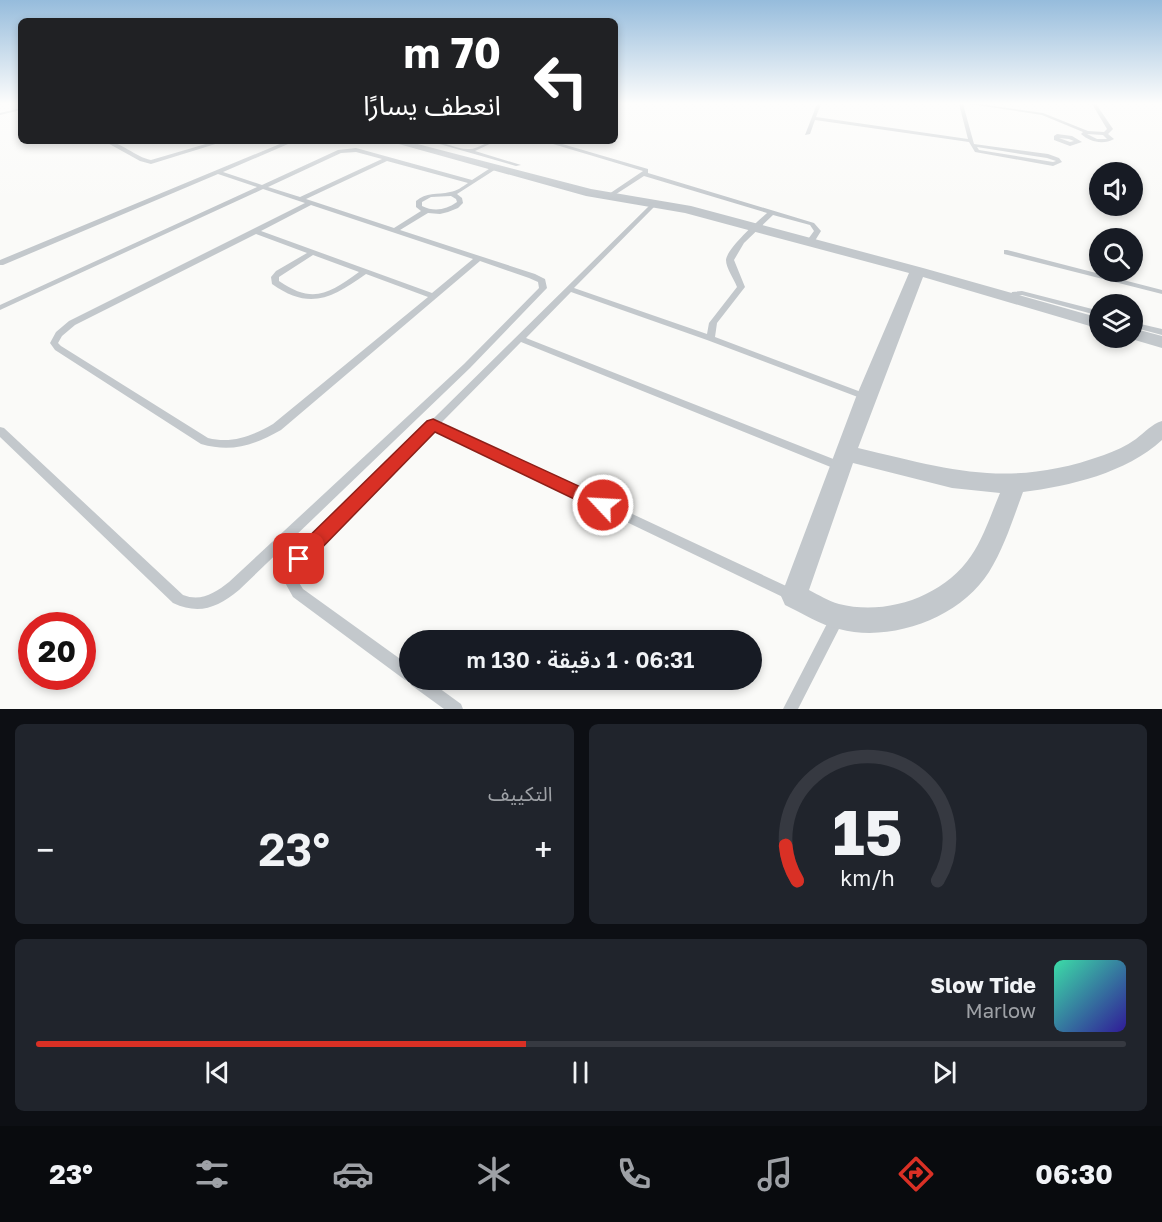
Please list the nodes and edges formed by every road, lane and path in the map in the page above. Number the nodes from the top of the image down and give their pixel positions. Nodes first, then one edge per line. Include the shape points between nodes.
1 (934, 137) edge
2 (970, 137) edge
3 (1079, 137) edge
4 (1075, 138) dead end
5 (971, 143) junction
6 (113, 144) edge
7 (212, 144) edge
8 (285, 144) edge
9 (404, 144) edge
10 (444, 144) edge
11 (486, 144) edge
12 (557, 144) edge
13 (471, 151) junction
14 (386, 159) junction
15 (518, 165) dead end
16 (494, 168) junction
17 (218, 172) junction
18 (643, 174) junction
19 (471, 182) junction
20 (263, 187) junction
21 (452, 194) junction
22 (608, 197) junction
23 (300, 200) junction
24 (636, 201) junction
25 (311, 203) junction
26 (652, 206) junction
27 (426, 211) junction
28 (772, 212) junction
29 (754, 230) junction
30 (255, 231) junction
31 (394, 231) junction
32 (810, 242) junction
33 (313, 252) junction
34 (1007, 252) dead end
35 (479, 258) junction
36 (0, 263) edge
37 (365, 271) junction
38 (923, 275) junction
39 (569, 289) junction
40 (1162, 292) edge
41 (434, 296) junction
42 (1013, 299) junction
43 (0, 308) edge
44 (1089, 311) edge
45 (1089, 321) edge
46 (1143, 327) edge
47 (1162, 332) edge
48 (1143, 336) edge
49 (519, 338) junction
50 (710, 338) junction
51 (1162, 342) edge
52 (866, 397) junction
53 (433, 425) junction
54 (1162, 428) edge
55 (0, 430) edge
56 (844, 460) junction
57 (1015, 484) junction
58 (794, 596) junction
59 (838, 616) junction
60 (399, 667) edge
61 (430, 690) edge
62 (456, 709) edge
63 (790, 709) edge

1 - 5 lane
2 - 5 lane
3 - 4 lane
5 - 5 lane via 984,154 1059,162 1048,156
6 - 7 lane via 151,162
8 - 17 lane
9 - 16 street
10 - 13 lane
11 - 13 lane
12 - 18 lane via 644,168
13 - 15 lane
14 - 19 lane
14 - 20 lane via 345,150
14 - 23 lane
16 - 19 lane
16 - 22 street
17 - 20 lane
17 - 36 lane
18 - 22 lane
18 - 28 lane
19 - 21 lane
20 - 23 lane
20 - 43 lane
21 - 27 lane via 436,193 422,199 419,207
21 - 27 lane via 460,200 454,208
22 - 24 street
23 - 25 lane
24 - 26 street
24 - 29 street via 686,208
25 - 30 lane
25 - 31 lane
26 - 29 street
26 - 39 lane
27 - 31 lane
28 - 29 lane
28 - 32 lane via 817,228
29 - 32 street
29 - 38 street
29 - 50 lane via 730,258 741,287 713,323
30 - 33 lane
30 - 41 lane via 72,323 62,329 54,343 205,441 228,445 258,438 278,427
31 - 35 lane
32 - 38 street
33 - 37 lane
33 - 37 lane via 279,273 275,282 315,298 329,294
34 - 40 lane
35 - 41 lane
35 - 55 lane via 538,278 543,288 467,366 234,586 210,602 193,604 178,599
37 - 41 lane
38 - 42 street
38 - 52 street
39 - 49 lane
39 - 50 lane
42 - 44 lane via 1015,294 1022,293
42 - 45 street
46 - 47 lane
48 - 51 street
49 - 53 lane
49 - 56 lane
50 - 52 lane
52 - 56 street
53 - 58 lane
53 - 60 lane via 299,559 289,579 298,593
54 - 57 street via 1139,449 1115,461 1042,481
56 - 57 street via 966,481
56 - 58 street
57 - 59 street via 990,546 962,586 933,604 891,618 861,621
58 - 59 street
59 - 63 lane
61 - 62 lane

